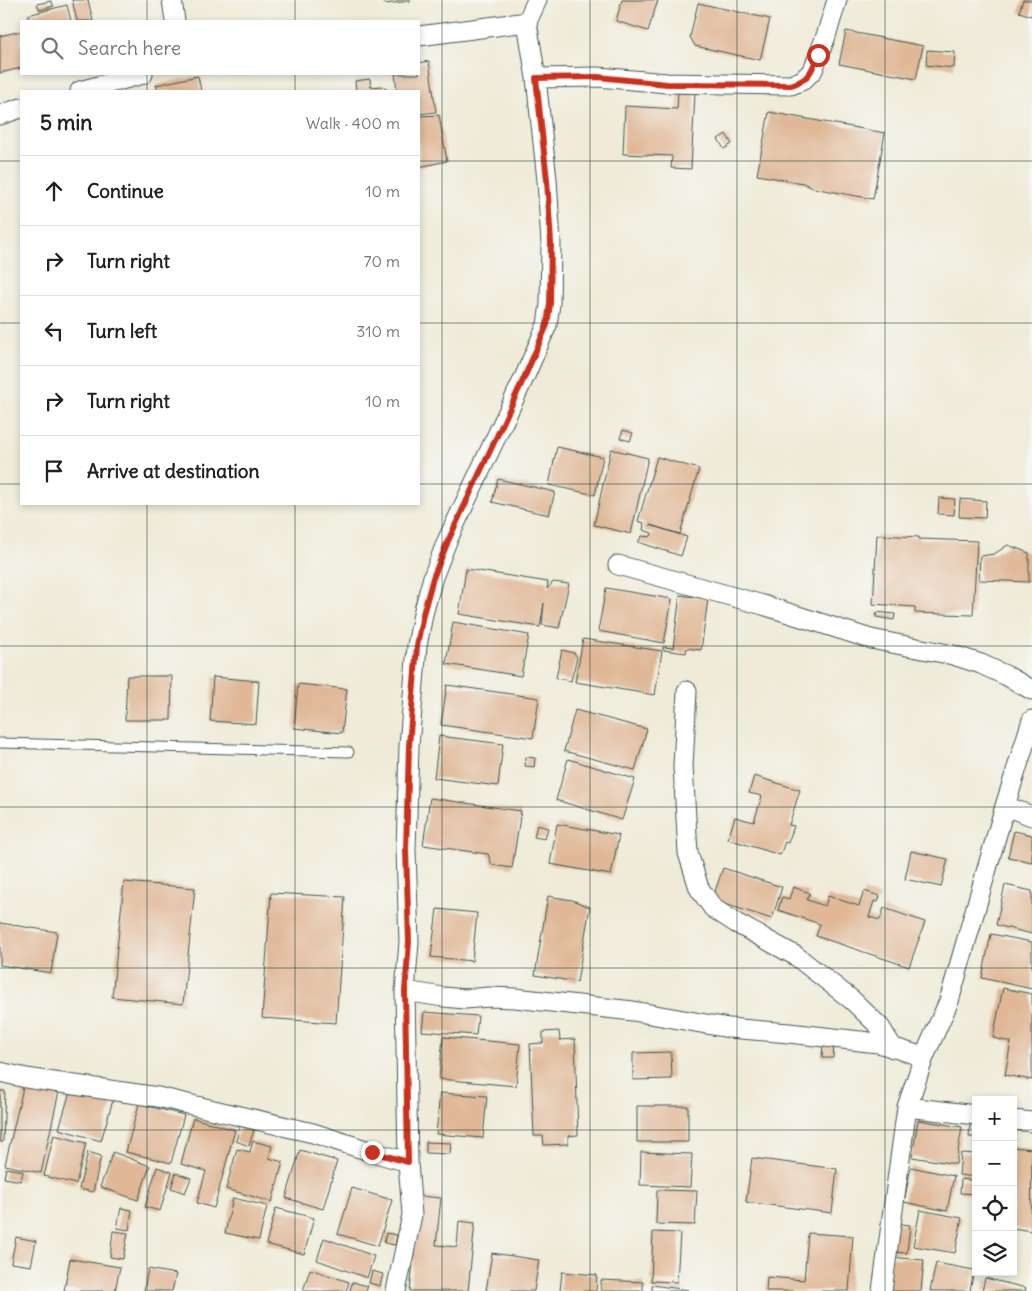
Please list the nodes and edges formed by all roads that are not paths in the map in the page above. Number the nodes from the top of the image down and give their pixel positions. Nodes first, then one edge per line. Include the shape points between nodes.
1 (172, 0) edge
2 (537, 0) edge
3 (837, 0) edge
4 (175, 20) edge
5 (527, 22) junction
6 (420, 36) edge
7 (139, 75) edge
8 (536, 78) junction
9 (84, 90) edge
10 (20, 108) edge
11 (0, 115) edge
12 (618, 565) dead end
13 (1032, 690) edge
14 (687, 691) dead end
15 (1032, 720) edge
16 (0, 743) edge
17 (349, 752) dead end
18 (1005, 806) junction
19 (1032, 816) edge
20 (405, 991) junction
21 (893, 1048) junction
22 (924, 1057) junction
23 (0, 1072) edge
24 (907, 1107) junction
25 (972, 1115) edge
26 (1017, 1120) edge
27 (1032, 1122) edge
28 (408, 1162) junction
29 (396, 1291) edge
30 (882, 1291) edge

1 - 4 street
2 - 5 street
3 - 8 street via 813,70 803,80 791,85 667,84 598,77
5 - 6 street
5 - 8 street
7 - 9 street
8 - 20 street via 551,243 547,325 448,541 423,614 417,646 409,746 406,850 409,942
10 - 11 street
12 - 13 street via 763,605 871,640 953,655 981,664
14 - 21 street via 684,766 688,853 699,888 713,908 796,956 852,1000 880,1027
15 - 18 street
16 - 17 lane
18 - 19 street
18 - 22 street via 949,1001
20 - 21 street via 465,999 516,998 633,1011 729,1028 789,1032 878,1043
20 - 28 street
21 - 22 street
22 - 24 street
23 - 28 street via 158,1097 313,1132
24 - 25 street
24 - 30 street
26 - 27 street
28 - 29 street via 412,1215

